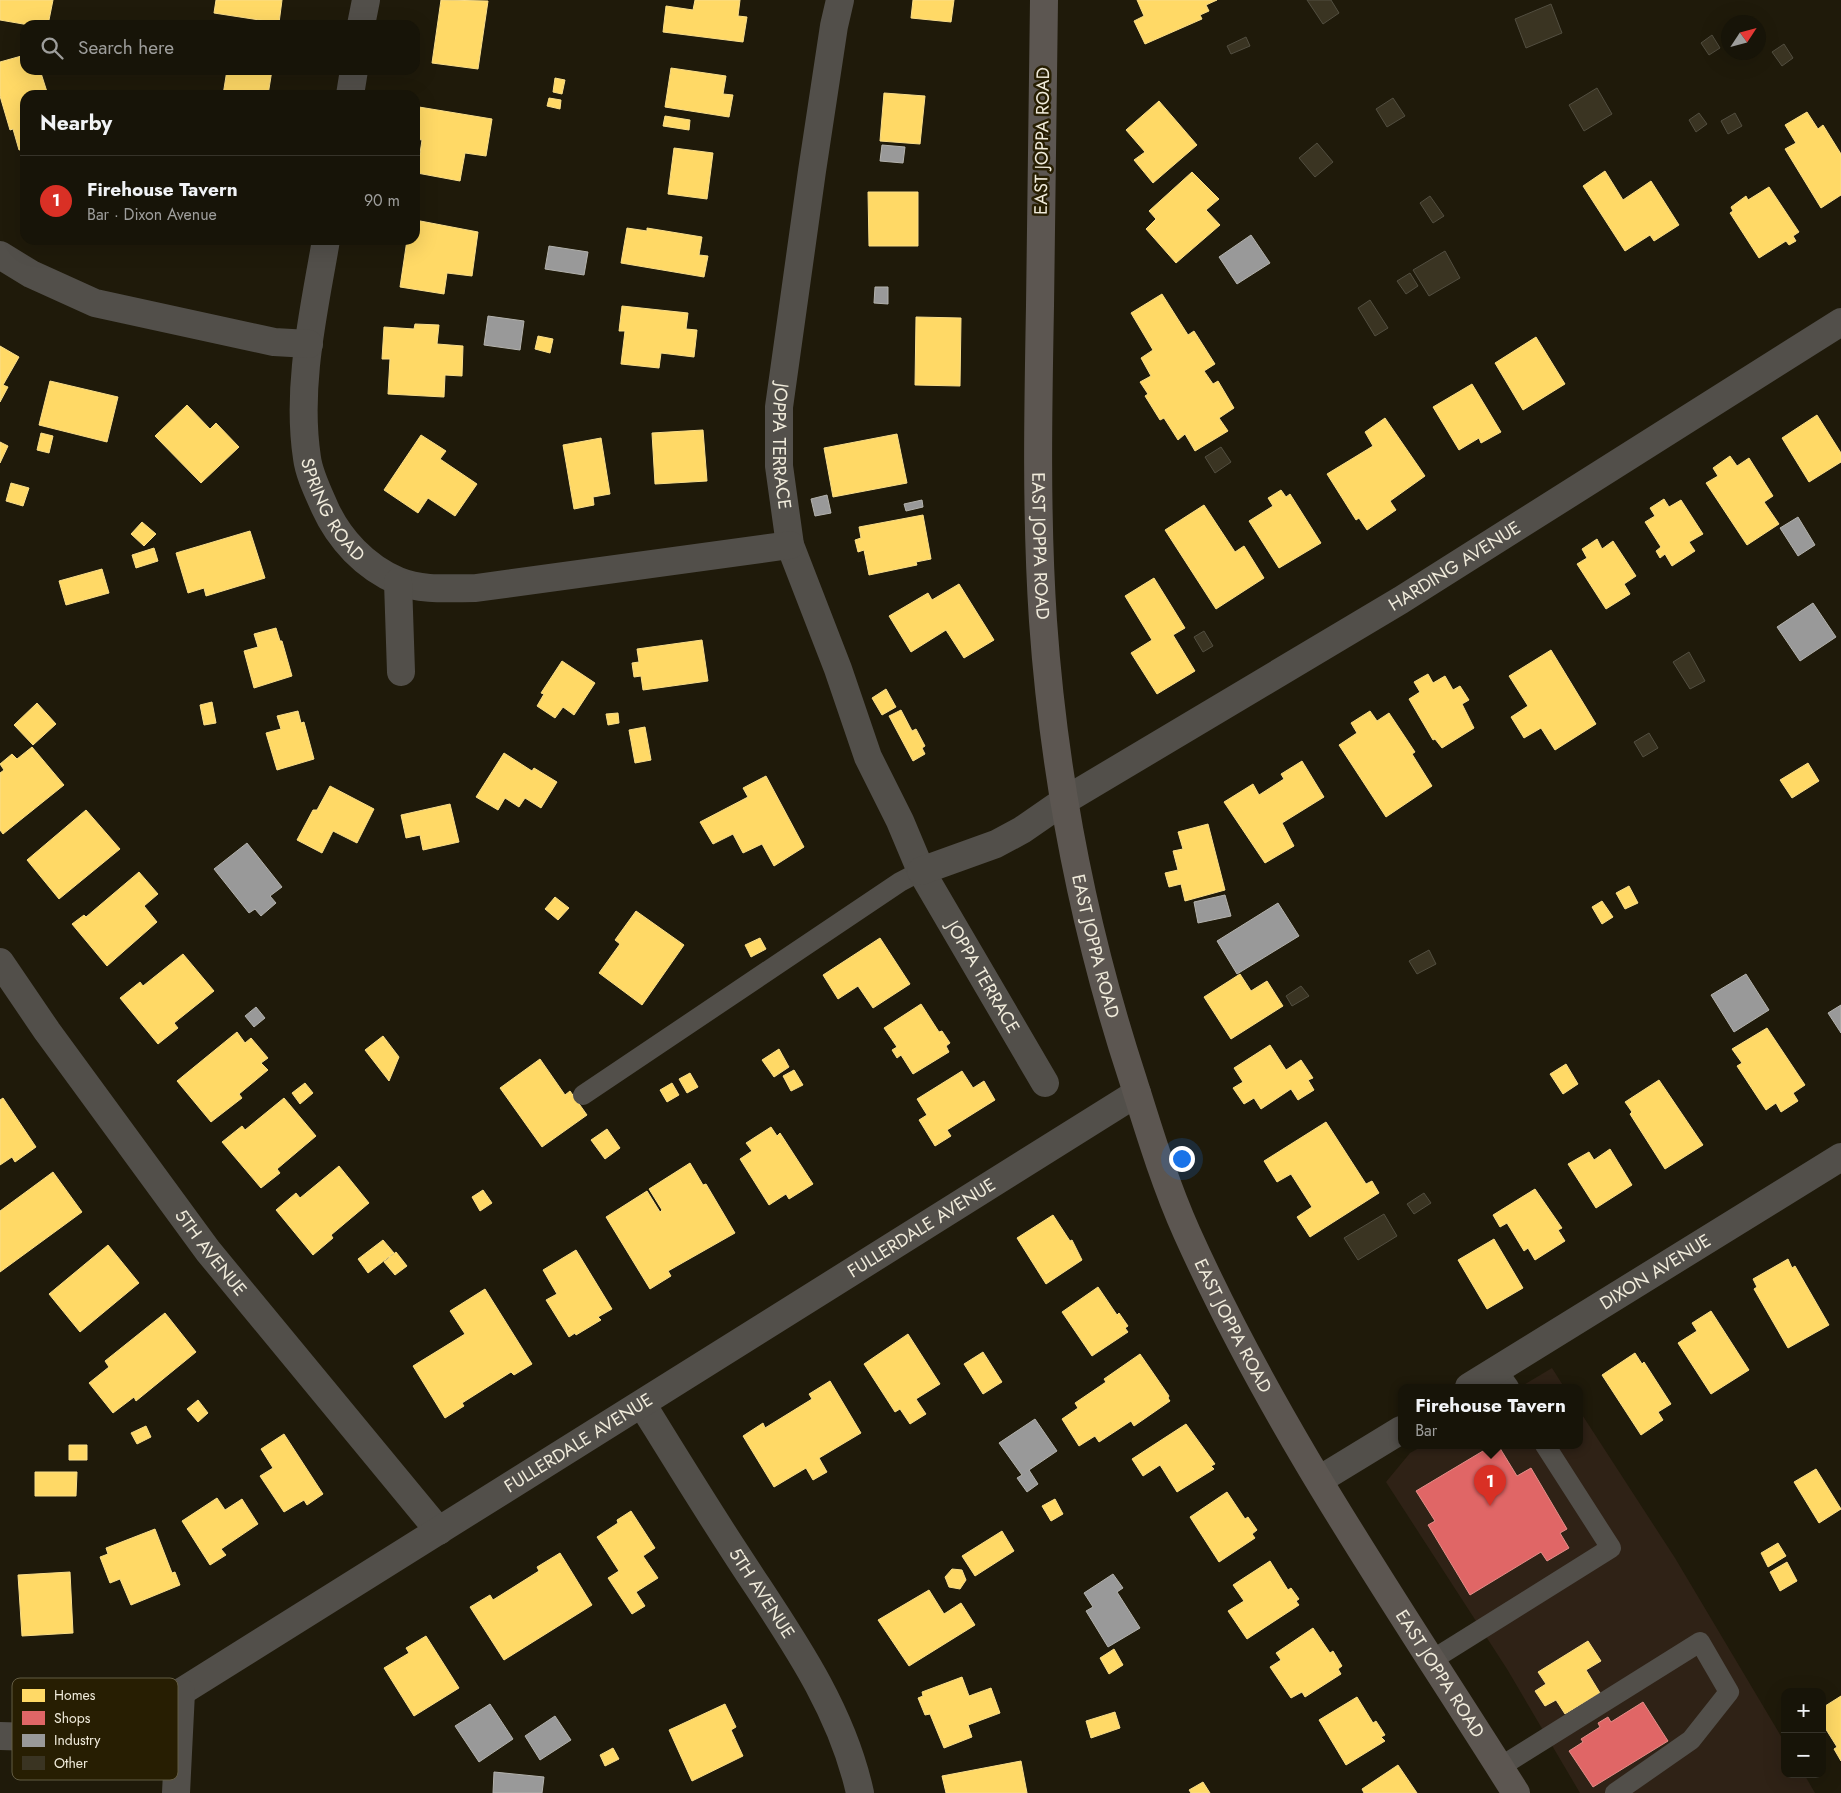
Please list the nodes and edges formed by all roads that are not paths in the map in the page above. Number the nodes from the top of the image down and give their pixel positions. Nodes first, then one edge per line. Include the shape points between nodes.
1 (366, 0) edge
2 (840, 0) edge
3 (1044, 0) edge
4 (362, 20) edge
5 (353, 75) edge
6 (351, 90) edge
7 (325, 245) edge
8 (0, 256) edge
9 (1841, 322) edge
10 (309, 344) junction
11 (790, 545) junction
12 (398, 582) junction
13 (401, 672) dead end
14 (1064, 801) junction
15 (921, 871) junction
16 (0, 962) edge
17 (1045, 1082) dead end
18 (1137, 1093) junction
19 (584, 1095) dead end
20 (1841, 1157) edge
21 (1503, 1379) edge
22 (1482, 1384) edge
23 (642, 1404) junction
24 (1398, 1432) edge
25 (1548, 1449) edge
26 (1319, 1480) junction
27 (439, 1531) junction
28 (1432, 1660) junction
29 (181, 1692) junction
30 (178, 1694) edge
31 (178, 1753) edge
32 (1500, 1767) junction
33 (177, 1780) edge
34 (176, 1793) edge
35 (860, 1793) edge
36 (1516, 1793) edge
37 (1615, 1793) edge

1 - 4 street
2 - 11 street, JOPPA TERRACE via 779,407 779,466
3 - 14 main road, EAST JOPPA ROAD via 1039,522 1043,621
5 - 6 street
7 - 10 street, SPRING ROAD
8 - 10 street via 31,274 95,302 274,342
9 - 14 street, HARDING AVENUE via 1401,600
10 - 12 street, SPRING ROAD via 304,420 307,460 319,494 332,525 352,550
11 - 12 street, SPRING ROAD via 476,588 429,588
11 - 15 street, JOPPA TERRACE via 868,757
12 - 13 street
14 - 15 street via 996,844
14 - 18 main road, EAST JOPPA ROAD via 1097,962
15 - 17 street, JOPPA TERRACE
15 - 19 lane
16 - 27 street, 5TH AVENUE via 208,1251
18 - 23 street, FULLERDALE AVENUE
18 - 26 main road, EAST JOPPA ROAD via 1185,1228 1212,1287 1254,1370
20 - 21 street, DIXON AVENUE
21 - 22 street, DIXON AVENUE
23 - 27 street, FULLERDALE AVENUE
23 - 35 street, 5TH AVENUE via 789,1631 817,1680 835,1720
24 - 26 street
25 - 28 lane via 1611,1548
26 - 28 main road, EAST JOPPA ROAD
27 - 29 street, FULLERDALE AVENUE
28 - 32 main road, EAST JOPPA ROAD
29 - 30 street, FULLERDALE AVENUE
29 - 31 street
32 - 36 main road, EAST JOPPA ROAD
32 - 37 lane via 1700,1642 1729,1692 1691,1740
33 - 34 street

